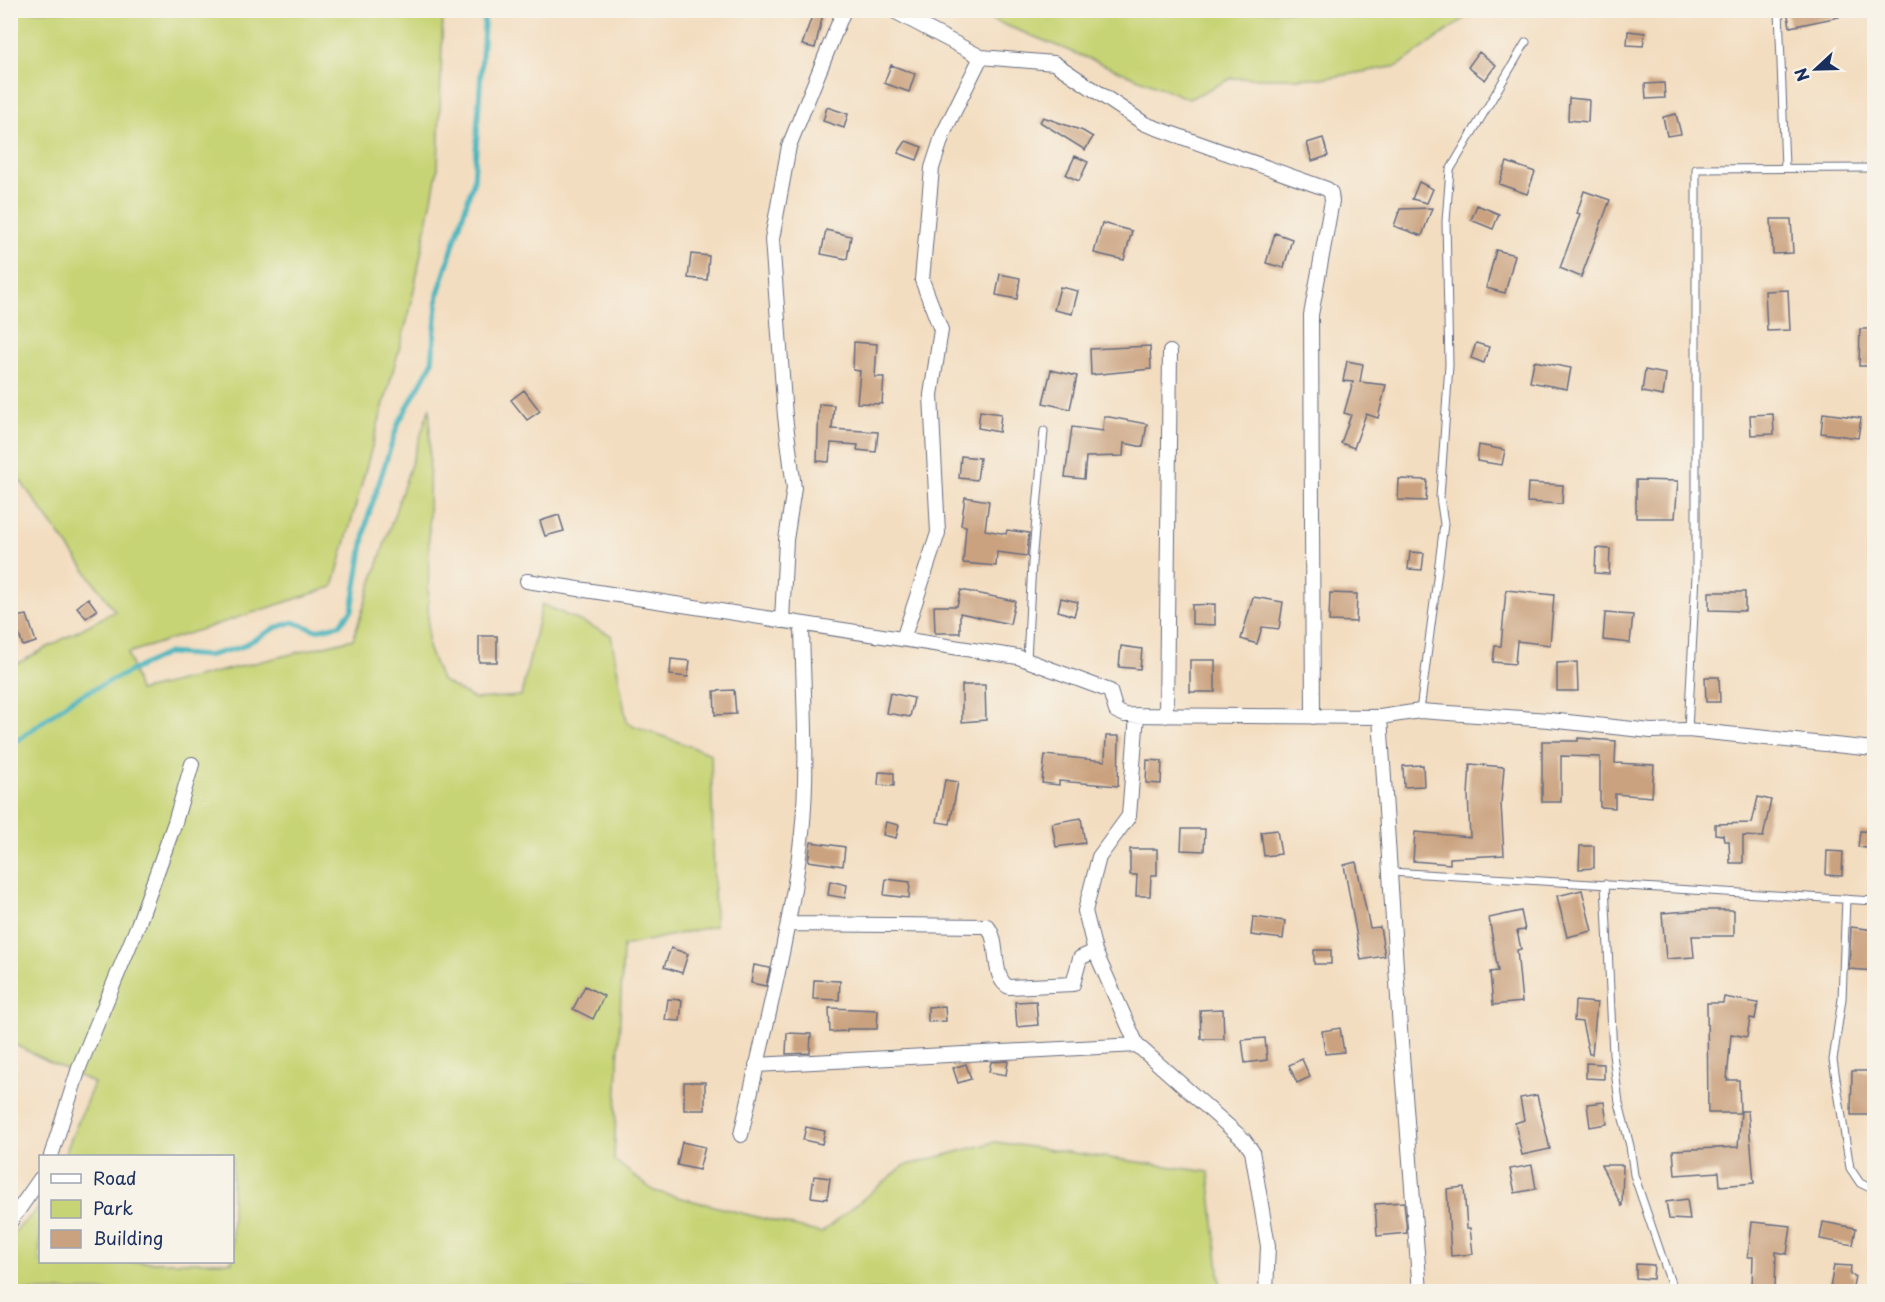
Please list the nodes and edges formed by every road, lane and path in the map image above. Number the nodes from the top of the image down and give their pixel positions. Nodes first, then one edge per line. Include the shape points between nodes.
1 (844, 10) edge
2 (892, 10) edge
3 (1779, 10) edge
4 (1526, 42) dead end
5 (981, 57) junction
6 (1785, 167) junction
7 (1875, 168) edge
8 (1170, 352) dead end
9 (1044, 431) dead end
10 (527, 581) dead end
11 (782, 621) junction
12 (802, 624) junction
13 (903, 639) junction
14 (1027, 660) junction
15 (1420, 711) junction
16 (1137, 715) junction
17 (1166, 716) junction
18 (1313, 717) junction
19 (1380, 717) junction
20 (1688, 730) junction
21 (1875, 749) edge
22 (192, 764) dead end
23 (1390, 872) junction
24 (1605, 884) junction
25 (1846, 898) junction
26 (1875, 901) edge
27 (790, 924) junction
28 (1095, 951) junction
29 (1137, 1045) junction
30 (756, 1065) junction
31 (741, 1135) dead end
32 (51, 1155) edge
33 (39, 1180) edge
34 (1875, 1190) edge
35 (10, 1222) edge
36 (1266, 1292) edge
37 (1420, 1292) edge
38 (1674, 1292) edge

1 - 11 street via 789,146 772,239 794,488 786,540
2 - 5 street
3 - 6 lane
4 - 15 lane via 1450,170 1446,221 1449,364 1440,497 1444,524
5 - 13 street via 943,134 932,168 922,280 941,330 931,395 938,533
5 - 18 street via 1054,63 1144,124 1331,193 1311,315
6 - 7 lane
6 - 20 lane via 1696,169 1696,575
8 - 17 street
9 - 14 lane
10 - 11 street
11 - 12 street
12 - 13 street
12 - 27 street via 804,800
13 - 14 street
14 - 16 street via 1110,691 1116,711
15 - 19 street
15 - 20 street
16 - 17 street
16 - 28 street via 1129,816 1099,857 1085,911
17 - 18 street
18 - 19 street
19 - 23 street
20 - 21 street
22 - 32 street via 175,822 80,1065
23 - 24 lane
23 - 37 street
24 - 25 lane
24 - 38 lane via 1619,1102 1634,1175
25 - 26 lane
25 - 34 lane via 1842,999 1833,1060 1850,1168 1860,1183
27 - 28 street via 987,926 1002,980 1009,987 1073,984 1080,958
27 - 30 street
28 - 29 street
29 - 30 street
29 - 36 street via 1252,1151 1268,1246
30 - 31 street
33 - 35 street

